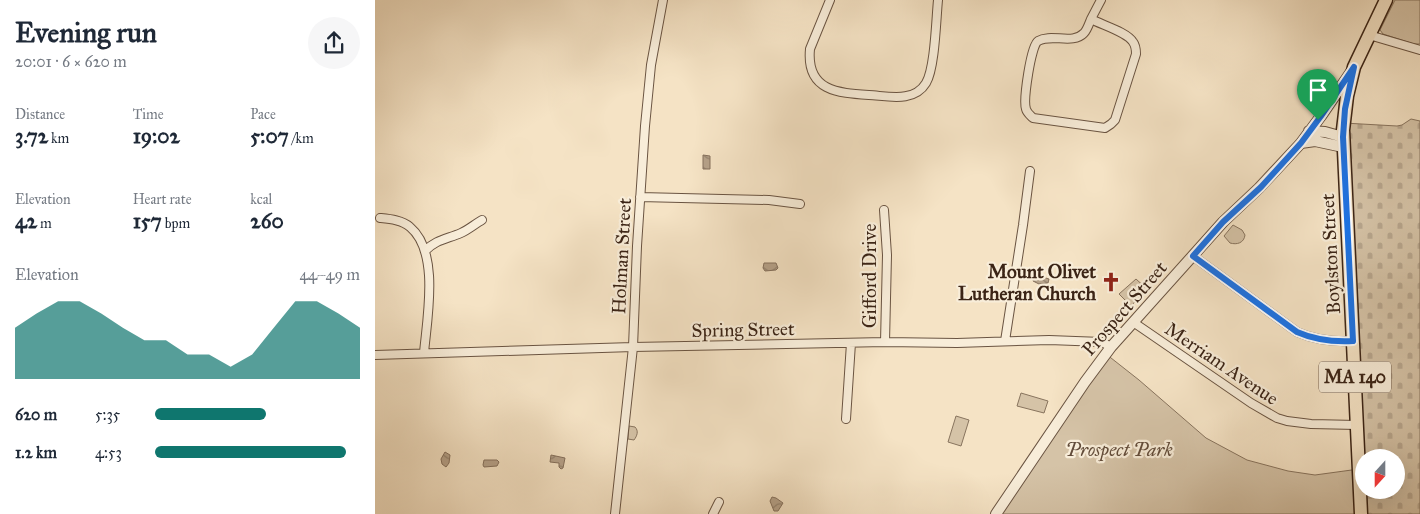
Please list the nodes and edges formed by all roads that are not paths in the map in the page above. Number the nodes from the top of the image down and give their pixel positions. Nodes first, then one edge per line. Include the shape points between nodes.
1 (663, 0) edge
2 (830, 0) edge
3 (937, 0) edge
4 (1101, 0) edge
5 (1386, 0) edge
6 (1091, 20) junction
7 (1369, 35) junction
8 (1420, 50) edge
9 (1354, 67) junction
10 (1309, 131) junction
11 (1343, 142) junction
12 (1301, 143) junction
13 (1030, 171) dead end
14 (640, 197) junction
15 (800, 204) dead end
16 (884, 210) dead end
17 (380, 218) dead end
18 (482, 220) dead end
19 (425, 252) junction
20 (1193, 256) junction
21 (1133, 322) junction
22 (1005, 341) junction
23 (1353, 341) junction
24 (885, 342) junction
25 (851, 343) junction
26 (633, 347) junction
27 (1111, 347) junction
28 (424, 353) junction
29 (375, 355) edge
30 (846, 419) dead end
31 (1357, 425) junction
32 (719, 502) dead end
33 (1003, 509) edge
34 (615, 514) edge
35 (713, 514) edge
36 (996, 514) edge
37 (1361, 514) edge

1 - 14 street, Holman Street via 649,85
2 - 3 street via 810,49 811,66 818,80 837,92 903,97 921,90 928,80
4 - 6 street
5 - 7 main road, Boylston Street / MA 140
6 - 6 street via 1081,36 1049,38 1035,44 1030,58 1025,104 1033,118 1105,128 1115,120 1135,57 1135,46 1126,35
7 - 8 street
7 - 9 main road, Boylston Street / MA 140
9 - 10 street, Prospect Street
9 - 11 main road, Boylston Street / MA 140 via 1345,109
10 - 11 street via 1325,132
10 - 12 street, Prospect Street
11 - 12 street
11 - 23 main road, Boylston Street / MA 140
12 - 20 street, Prospect Street
13 - 22 street
14 - 15 street via 769,200
14 - 26 street, Holman Street
16 - 24 street, Gifford Drive via 887,255
17 - 19 street via 410,227
18 - 19 street via 462,233 431,244
19 - 28 street via 429,273
20 - 21 street, Prospect Street
20 - 23 street via 1297,332 1321,340
21 - 27 street, Prospect Street
21 - 31 street, Merriam Avenue via 1267,414 1297,422
22 - 24 street, Spring Street
22 - 27 street, Spring Street via 1070,340 1102,342
23 - 31 main road, Boylston Street / MA 140
24 - 25 street, Spring Street
25 - 26 street, Spring Street
25 - 30 street
26 - 28 street, Spring Street
26 - 34 street, Holman Street
27 - 33 street, Prospect Street
28 - 29 street, Spring Street
31 - 37 main road, Boylston Street / MA 140
32 - 35 street
33 - 36 street, Prospect Street

